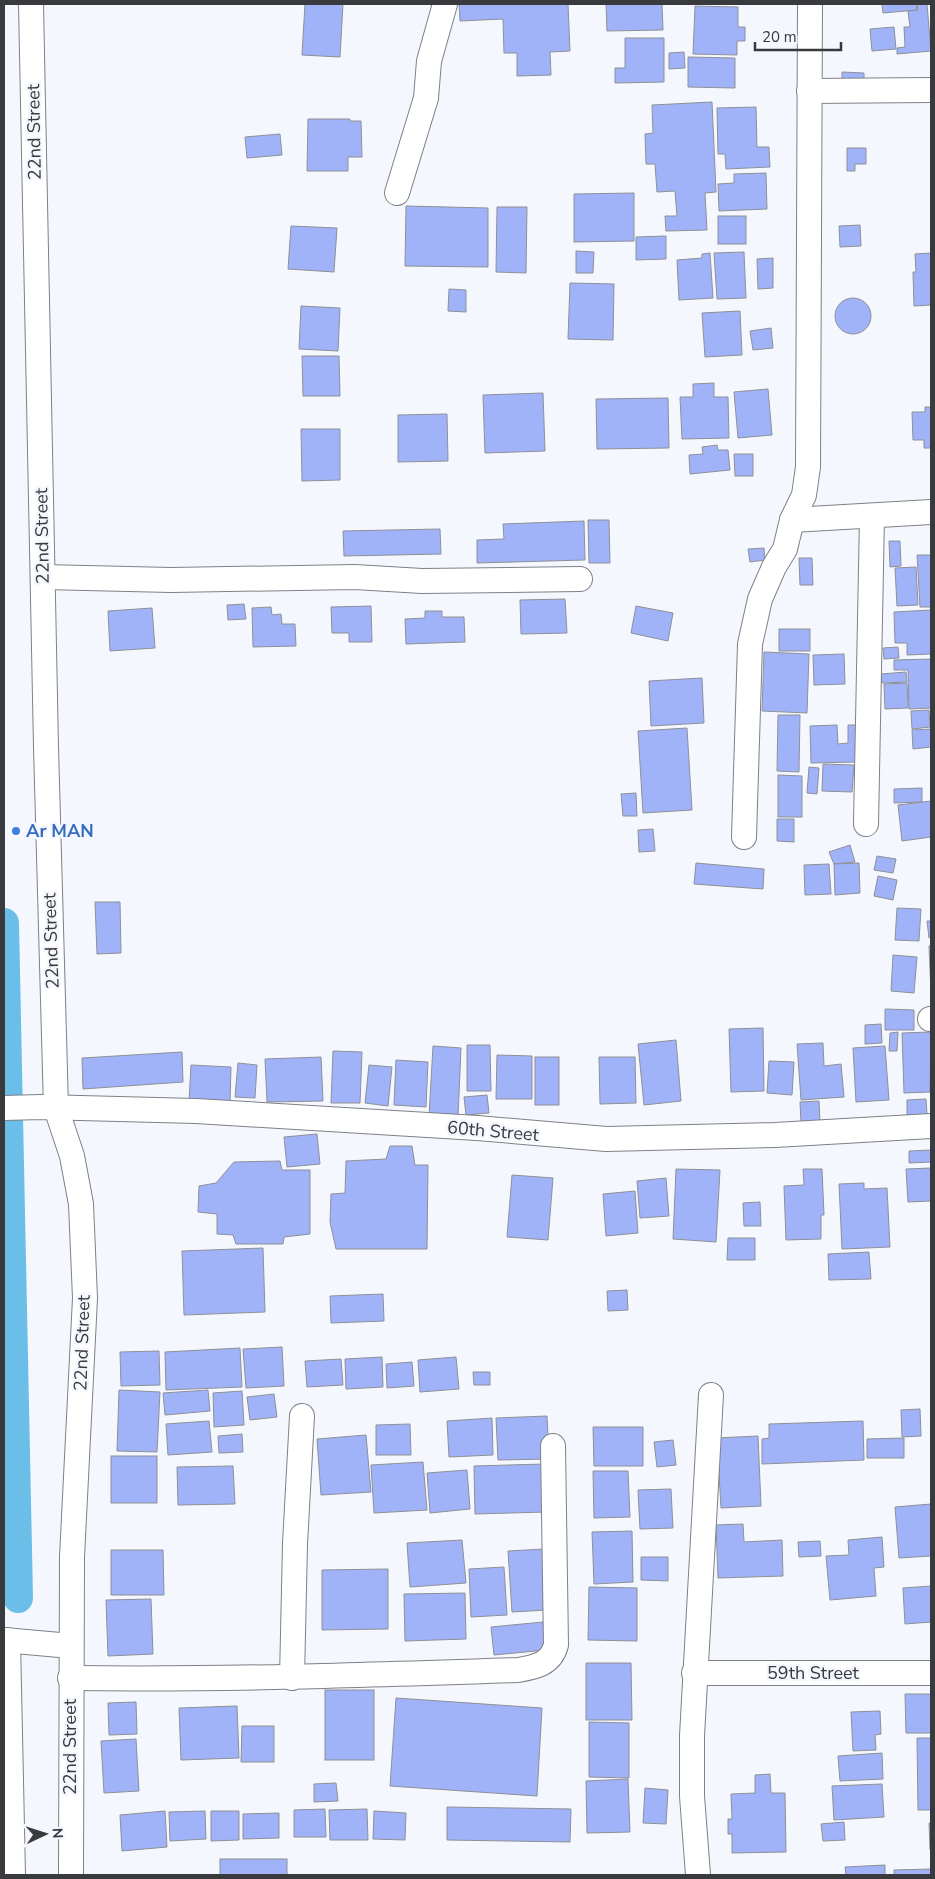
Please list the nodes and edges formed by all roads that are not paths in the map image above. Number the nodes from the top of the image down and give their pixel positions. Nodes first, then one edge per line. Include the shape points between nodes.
1 (31, 4) edge
2 (445, 4) edge
3 (810, 4) edge
4 (931, 90) edge
5 (809, 91) junction
6 (397, 193) dead end
7 (931, 512) edge
8 (872, 517) junction
9 (792, 520) junction
10 (43, 578) junction
11 (580, 579) dead end
12 (866, 824) dead end
13 (744, 837) dead end
14 (48, 1107) junction
15 (4, 1108) edge
16 (931, 1126) edge
17 (711, 1395) dead end
18 (302, 1416) dead end
19 (554, 1446) dead end
20 (6, 1640) edge
21 (71, 1646) junction
22 (694, 1673) junction
23 (931, 1673) edge
24 (70, 1678) junction
25 (292, 1678) junction
26 (13, 1875) edge
27 (70, 1875) edge
28 (698, 1875) edge

1 - 10 street, 22nd Street
2 - 6 street via 430,61 426,98
3 - 5 street
4 - 5 street
5 - 9 street via 808,467 804,496
7 - 8 street
8 - 9 street
8 - 12 street
9 - 13 street via 785,549 760,599 750,644
10 - 11 street
10 - 14 street, 22nd Street
14 - 15 street, 60th Street
14 - 16 street, 60th Street via 264,1114 606,1139 775,1135
14 - 21 street, 22nd Street via 72,1156 81,1204 85,1298 72,1557
17 - 22 street
18 - 25 street
19 - 25 street via 556,1645 551,1658 542,1664 518,1670
20 - 21 street
20 - 26 street
21 - 24 street, 22nd Street
22 - 23 street, 59th Street
22 - 28 street via 692,1796
24 - 25 street
24 - 27 street, 22nd Street

